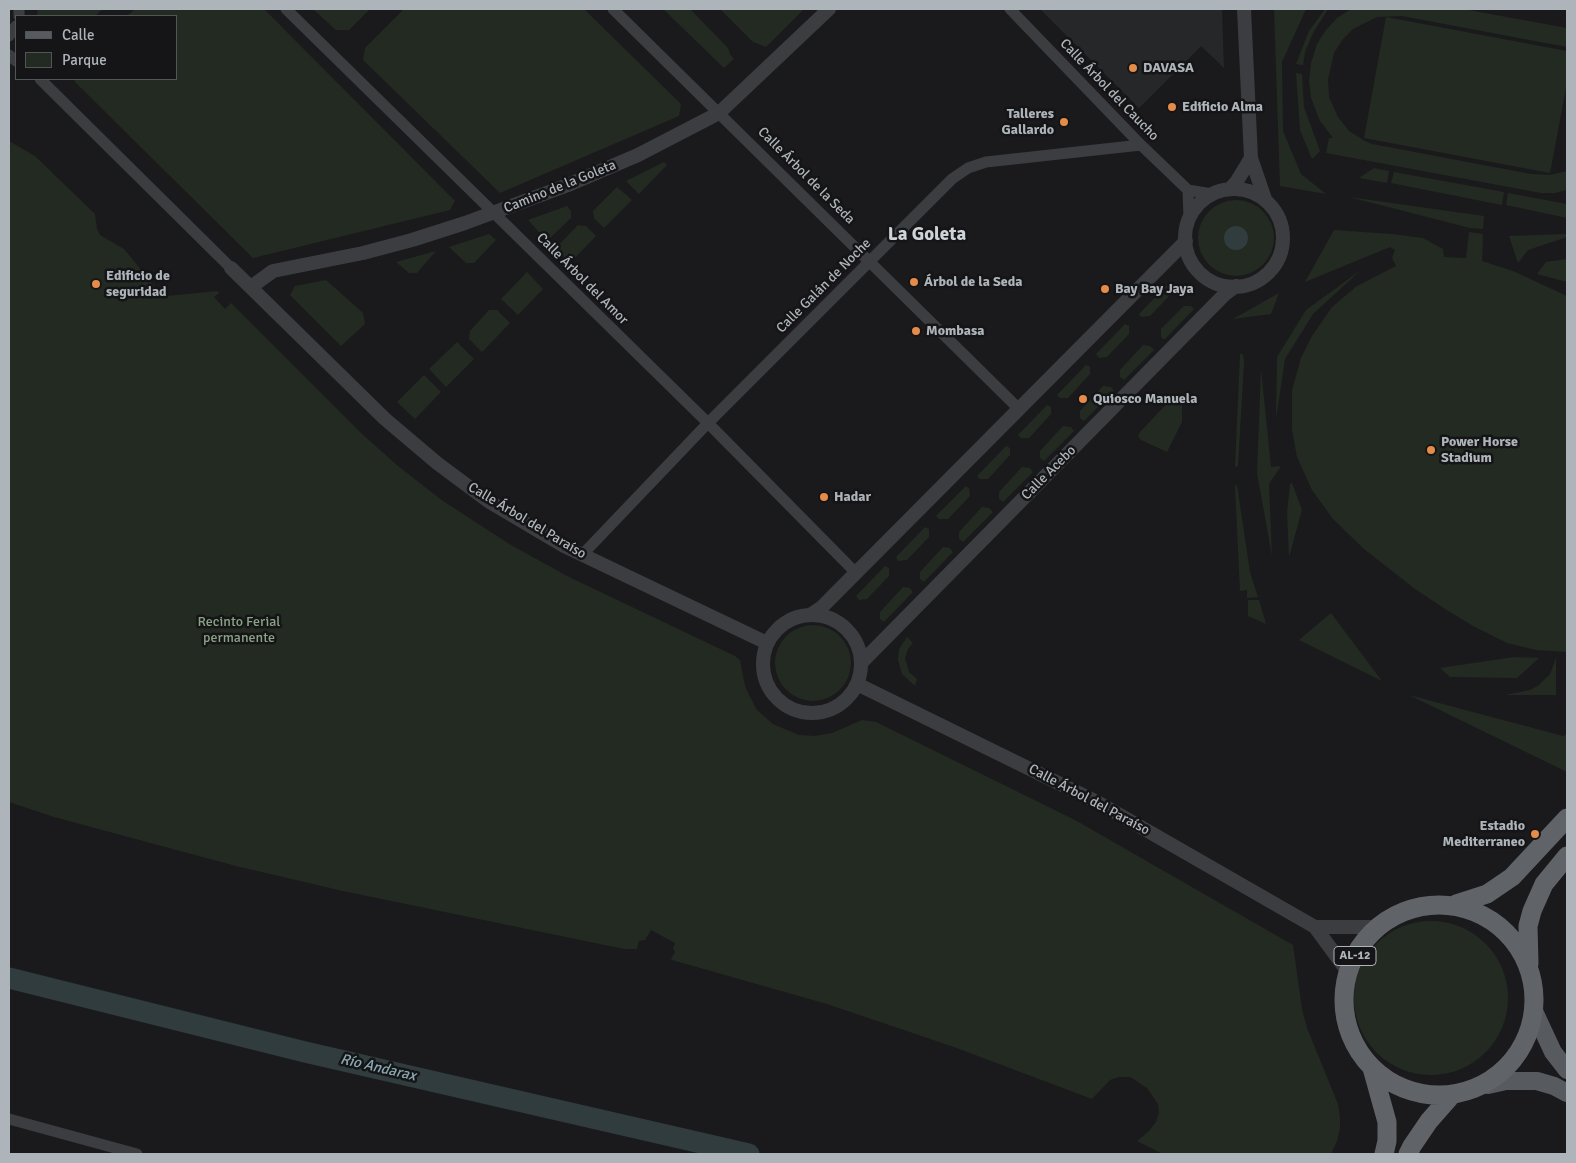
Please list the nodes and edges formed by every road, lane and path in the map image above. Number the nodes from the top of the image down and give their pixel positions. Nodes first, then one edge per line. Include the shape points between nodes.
1 (286, 9) edge
2 (613, 9) edge
3 (829, 9) edge
4 (1010, 9) edge
5 (1244, 9) edge
6 (41, 80) edge
7 (719, 113) junction
8 (1141, 145) junction
9 (1251, 158) junction
10 (1230, 189) junction
11 (1188, 190) junction
12 (1212, 194) junction
13 (1265, 199) junction
14 (494, 212) junction
15 (1189, 217) junction
16 (1186, 241) junction
17 (870, 261) junction
18 (231, 268) joint
19 (1236, 286) junction
20 (251, 287) junction
21 (1019, 409) junction
22 (708, 423) junction
23 (582, 555) junction
24 (856, 573) junction
25 (810, 616) junction
26 (768, 643) junction
27 (862, 662) junction
28 (857, 684) junction
29 (1567, 818) edge
30 (1567, 856) edge
31 (1456, 904) junction
32 (1315, 927) junction
33 (1376, 927) junction
34 (1529, 968) junction
35 (1348, 972) junction
36 (1534, 1009) junction
37 (1372, 1068) junction
38 (1567, 1070) edge
39 (1488, 1084) junction
40 (1567, 1093) edge
41 (1451, 1096) junction
42 (9, 1119) edge
43 (136, 1154) edge
44 (1384, 1154) edge
45 (1408, 1154) edge

1 - 14 street, Calle Árbol del Amor
2 - 7 street, Calle Árbol de la Seda
3 - 7 street, Camino de la Goleta
4 - 8 street, Calle Árbol del Caucho
5 - 9 street
6 - 18 street
7 - 14 street, Camino de la Goleta via 630,158
7 - 17 street, Calle Árbol de la Seda
8 - 11 street, Calle Árbol del Caucho
8 - 17 street, Calle Galán de Noche via 986,162 968,168 952,179
9 - 10 street
9 - 13 street
10 - 12 street
10 - 13 street via 1250,192
11 - 12 street
11 - 15 street
12 - 15 street
13 - 19 street via 1276,213 1283,232 1282,254 1275,267 1261,280
14 - 20 street, Camino de la Goleta via 412,240 273,271
14 - 22 street, Calle Árbol del Amor
15 - 16 street
16 - 19 street via 1190,258 1199,272 1212,282
16 - 21 street
17 - 21 street, Calle Árbol de la Seda
17 - 22 street, Calle Galán de Noche
18 - 20 street, Calle Árbol del Paraíso
19 - 27 street, Calle Acebo
20 - 23 street, Calle Árbol del Paraíso via 386,420 431,458 488,501
21 - 24 street
22 - 23 street, Calle Galán de Noche
22 - 24 street, Calle Árbol del Amor
23 - 26 street, Calle Árbol del Paraíso
24 - 25 street
25 - 26 street via 788,621 779,627
25 - 27 street via 833,619 846,628 856,640
26 - 28 street via 763,658 768,688 777,700 790,708 804,713 819,713 833,708 846,700
27 - 28 street
28 - 32 street, Calle Árbol del Paraíso via 1099,803
29 - 31 highway, AL-12 via 1512,878 1487,894
30 - 34 highway, AL-12 via 1544,884 1532,911 1528,926
31 - 33 highway, AL-12 via 1421,907 1390,918
31 - 34 highway, AL-12 via 1496,924 1514,941
32 - 33 street
32 - 35 street
33 - 35 highway, AL-12 via 1358,950
34 - 36 highway, AL-12
35 - 37 highway, AL-12 via 1344,992 1347,1016 1358,1048
36 - 38 main road via 1553,1052
36 - 39 highway, AL-12 via 1529,1031 1519,1052
37 - 41 highway, AL-12 via 1411,1090
37 - 44 highway, AL-12 via 1387,1122
39 - 40 main road via 1537,1081
39 - 41 highway, AL-12
41 - 45 highway via 1429,1121
42 - 43 street

